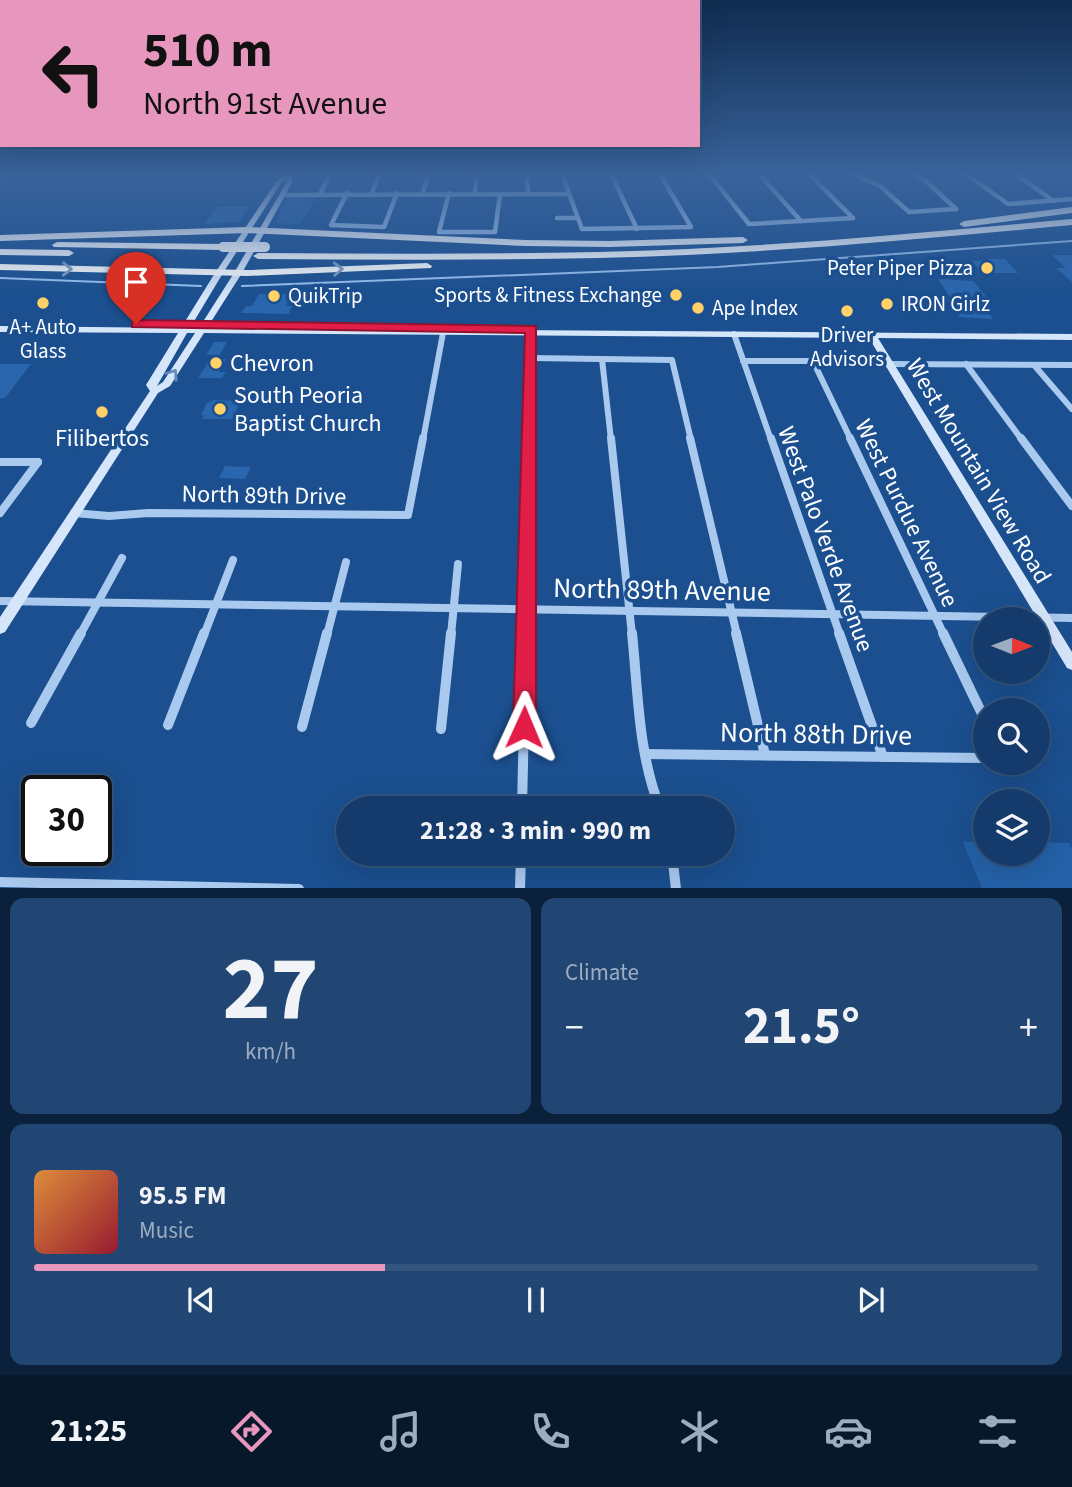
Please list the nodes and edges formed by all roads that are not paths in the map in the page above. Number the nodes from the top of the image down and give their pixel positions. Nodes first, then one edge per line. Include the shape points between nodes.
1 (257, 215) edge
2 (336, 215) edge
3 (388, 215) edge
4 (443, 215) edge
5 (497, 215) edge
6 (631, 215) edge
7 (684, 215) edge
8 (742, 215) edge
9 (796, 215) edge
10 (850, 215) edge
11 (1050, 215) edge
12 (270, 217) edge
13 (557, 218) dead end
14 (576, 218) joint
15 (801, 221) junction
16 (1072, 225) edge
17 (968, 228) junction
18 (637, 229) junction
19 (247, 230) junction
20 (263, 231) junction
21 (0, 237) edge
22 (773, 239) junction
23 (0, 244) edge
24 (220, 251) junction
25 (261, 252) junction
26 (687, 252) junction
27 (0, 253) edge
28 (0, 267) edge
29 (219, 272) junction
30 (238, 273) junction
31 (0, 326) edge
32 (187, 328) junction
33 (203, 328) junction
34 (443, 330) junction
35 (531, 331) junction
36 (734, 334) junction
37 (872, 335) junction
38 (1072, 337) edge
39 (530, 358) junction
40 (602, 359) junction
41 (743, 361) junction
42 (889, 363) junction
43 (966, 364) junction
44 (1034, 365) junction
45 (1072, 365) edge
46 (155, 391) junction
47 (1072, 409) edge
48 (0, 462) edge
49 (1072, 506) edge
50 (0, 513) edge
51 (74, 513) junction
52 (122, 558) dead end
53 (233, 560) dead end
54 (346, 562) dead end
55 (458, 564) dead end
56 (18, 600) junction
57 (0, 601) edge
58 (97, 602) junction
59 (215, 604) junction
60 (334, 606) junction
61 (1038, 607) edge
62 (454, 609) junction
63 (527, 610) junction
64 (629, 611) junction
65 (731, 613) junction
66 (833, 615) junction
67 (935, 616) junction
68 (973, 616) edge
69 (1050, 617) edge
70 (1072, 618) edge
71 (1050, 627) edge
72 (0, 628) edge
73 (1072, 664) edge
74 (974, 698) edge
75 (31, 723) dead end
76 (167, 725) dead end
77 (302, 727) dead end
78 (441, 729) dead end
79 (645, 754) junction
80 (765, 755) junction
81 (883, 757) junction
82 (973, 758) edge
83 (522, 796) edge
84 (655, 796) edge
85 (521, 866) edge
86 (673, 866) edge
87 (0, 882) edge
88 (299, 888) edge
89 (520, 888) edge
90 (676, 888) edge

1 - 19 main road
2 - 3 street via 331,225 384,227
4 - 5 street via 439,232 495,232
6 - 18 street
7 - 18 street via 691,227
8 - 15 street via 749,224
9 - 15 street
10 - 15 street via 853,218
11 - 17 highway
12 - 20 main road
13 - 14 street
14 - 18 street via 582,229
16 - 17 highway
17 - 22 highway
17 - 26 highway
19 - 20 highway
19 - 21 highway
19 - 29 main road
20 - 22 highway via 526,243
20 - 30 main road
22 - 25 highway via 541,249
23 - 24 highway
24 - 25 highway
24 - 27 highway
25 - 26 highway via 491,257
30 -> 26 highway
28 -> 29 highway
29 - 30 highway
29 - 32 main road
30 - 33 main road
31 - 32 main road
32 - 33 main road
32 - 46 main road via 151,385
33 - 34 main road
46 -> 33 main road via 167,384
34 - 35 main road
34 - 51 street, North 89th Drive via 408,515
35 - 36 main road
35 - 39 street
36 - 37 main road
36 - 41 street, West Palo Verde Avenue
37 - 38 main road
37 - 42 main road, West Mountain View Road
39 - 40 street
39 - 63 street
40 - 64 street
40 - 65 street via 672,359
41 - 66 street, West Palo Verde Avenue
41 - 67 street, West Purdue Avenue via 813,361
42 - 43 street
42 - 61 main road, West Mountain View Road
43 - 44 street
43 - 49 street
44 - 45 street
44 - 47 street
46 - 51 main road
48 - 50 street via 38,462
51 - 56 main road
52 - 58 street
53 - 59 street
54 - 60 street
55 - 62 street
56 - 57 street, North 89th Avenue
56 - 58 street, North 89th Avenue
56 - 72 main road
58 - 59 street, North 89th Avenue
58 - 75 street
59 - 60 street, North 89th Avenue
59 - 76 street
60 - 62 street, North 89th Avenue
60 - 77 street
62 - 63 street, North 89th Avenue
62 - 78 street
63 - 64 street, North 89th Avenue
63 - 83 street
64 - 65 street, North 89th Avenue
64 - 79 street
65 - 66 street, North 89th Avenue
65 - 80 street
66 - 67 street, North 89th Avenue
66 - 81 street, West Palo Verde Avenue
67 - 68 street, North 89th Avenue
67 - 74 street, West Purdue Avenue
69 - 70 street, North 89th Avenue
71 - 73 main road, West Mountain View Road
79 - 80 street, North 88th Drive
79 - 84 street
80 - 81 street, North 88th Drive
81 - 82 street, North 88th Drive
85 - 89 street
86 - 90 street
87 - 88 street

